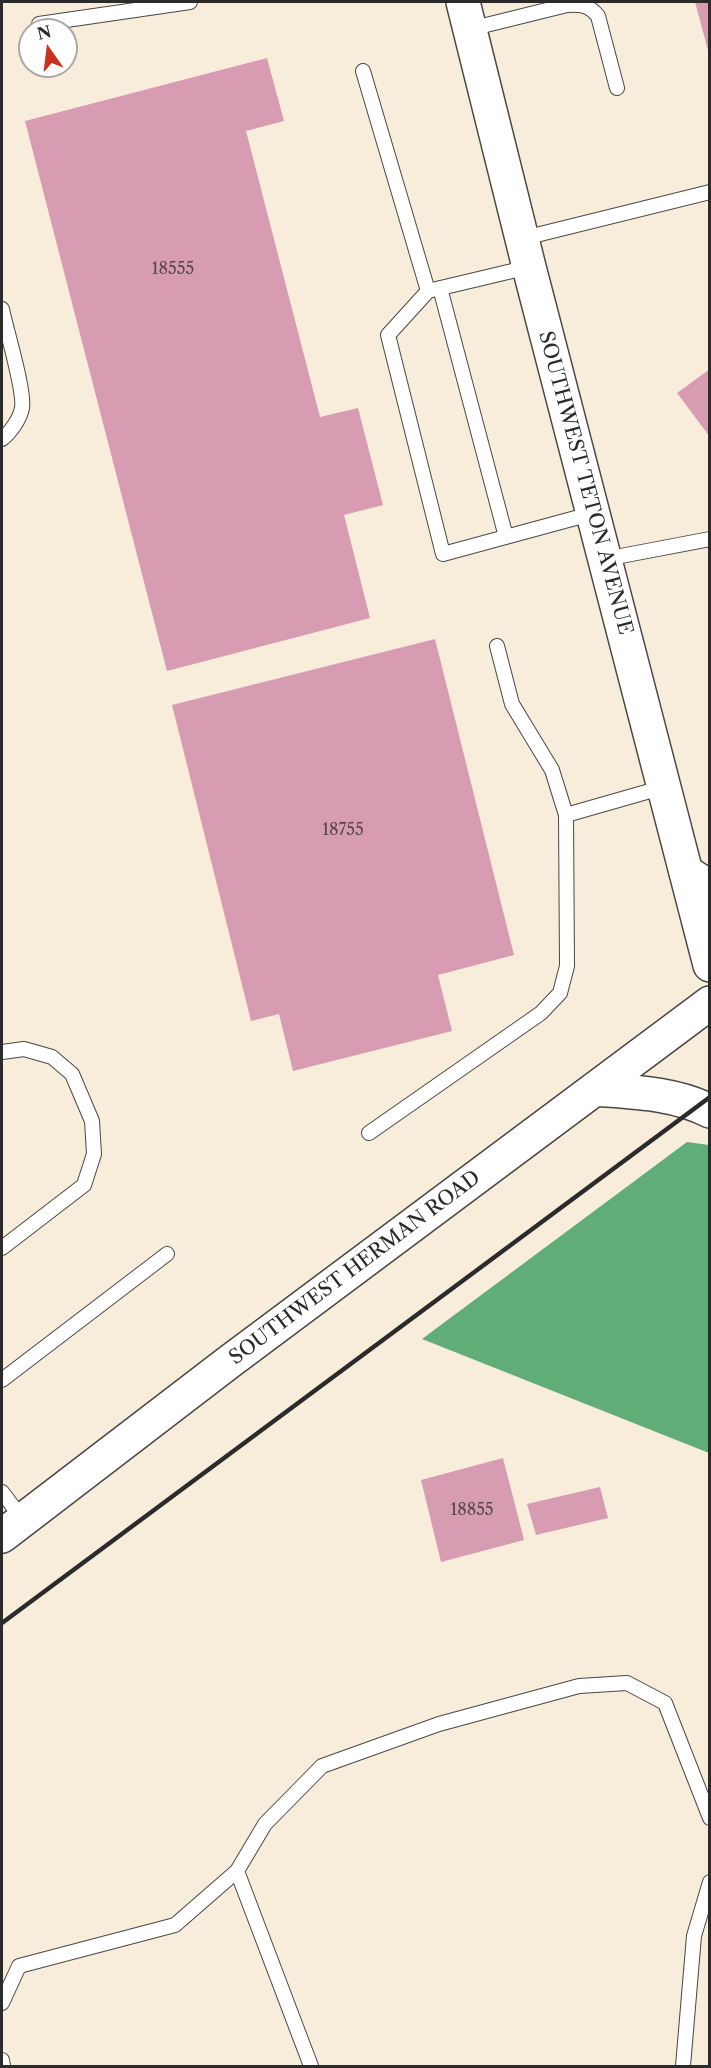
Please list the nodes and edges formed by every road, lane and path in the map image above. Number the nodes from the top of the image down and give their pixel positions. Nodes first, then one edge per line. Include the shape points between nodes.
1 (190, 2) edge
2 (467, 15) edge
3 (78, 18) edge
4 (363, 71) dead end
5 (617, 88) dead end
6 (710, 192) edge
7 (526, 252) junction
8 (434, 289) junction
9 (2, 309) edge
10 (2, 439) edge
11 (594, 513) junction
12 (506, 537) junction
13 (710, 539) edge
14 (605, 559) junction
15 (497, 646) dead end
16 (664, 787) junction
17 (566, 815) junction
18 (698, 879) edge
19 (710, 965) edge
20 (710, 1003) edge
21 (2, 1052) edge
22 (595, 1089) junction
23 (710, 1111) edge
24 (369, 1133) dead end
25 (2, 1248) edge
26 (167, 1254) dead end
27 (2, 1380) edge
28 (2, 1492) edge
29 (12, 1528) edge
30 (710, 1818) edge
31 (237, 1871) junction
32 (710, 1882) edge
33 (2, 2003) edge
34 (2, 2060) edge
35 (3, 2067) edge
36 (311, 2067) edge
37 (683, 2067) edge

1 - 3 lane
2 - 5 lane via 580,4 591,8 598,16
2 - 7 main road, SOUTHWEST TETON AVENUE
4 - 8 lane
6 - 7 lane
7 - 8 lane
7 - 11 main road, SOUTHWEST TETON AVENUE
8 - 12 lane
8 - 12 lane via 388,335 443,554
9 - 10 lane via 22,407 9,434
11 - 12 lane
11 - 14 main road, SOUTHWEST TETON AVENUE
13 - 14 lane
14 - 16 main road, SOUTHWEST TETON AVENUE
15 - 17 lane via 512,704 552,770
16 - 17 lane
16 - 18 main road, SOUTHWEST TETON AVENUE
17 - 24 lane via 567,966 560,993 541,1012
18 - 19 main road, SOUTHWEST TETON AVENUE
20 - 22 main road, SOUTHWEST HERMAN ROAD
21 - 25 lane via 24,1048 52,1057 72,1074 92,1121 94,1154 84,1185
22 - 23 main road via 666,1096
22 - 29 main road, SOUTHWEST HERMAN ROAD
26 - 27 lane
28 - 29 lane
30 - 31 lane via 665,1703 627,1683 579,1686 439,1724 322,1766 265,1824
31 - 33 lane via 175,1925 19,1966
31 - 36 lane
32 - 37 lane via 694,1936
34 - 35 lane

